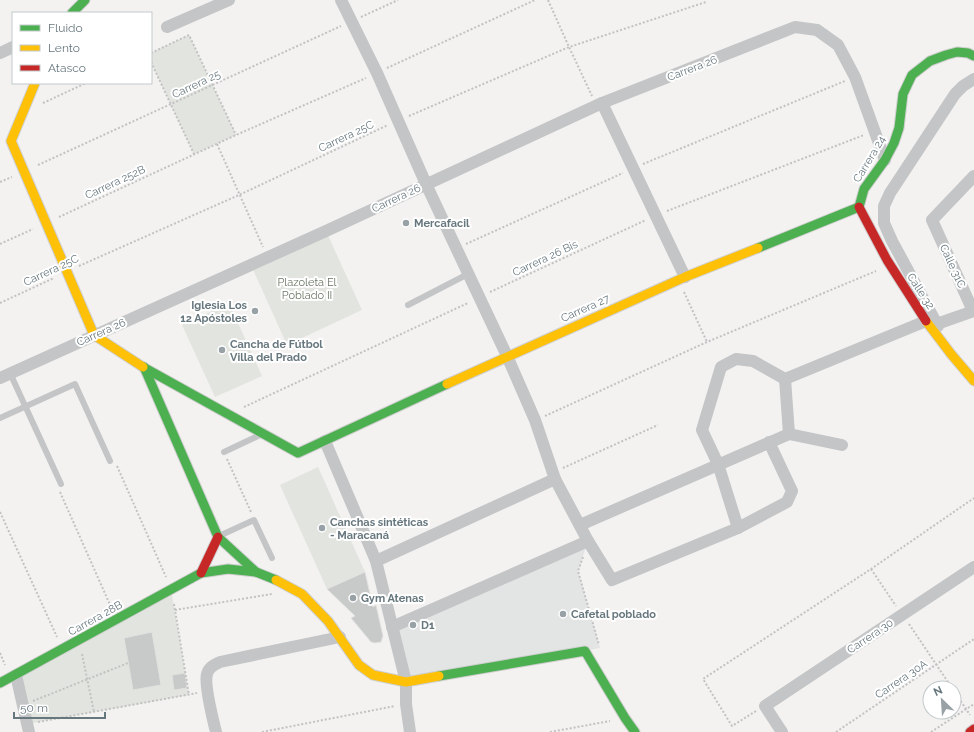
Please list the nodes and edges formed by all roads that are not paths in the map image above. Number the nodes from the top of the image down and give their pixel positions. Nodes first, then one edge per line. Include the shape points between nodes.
1 (85, 0) edge
2 (229, 0) edge
3 (341, 0) edge
4 (73, 12) edge
5 (167, 27) dead end
6 (12, 47) edge
7 (0, 53) edge
8 (974, 56) edge
9 (974, 79) edge
10 (35, 84) edge
11 (599, 105) junction
12 (885, 160) junction
13 (974, 176) edge
14 (426, 184) junction
15 (859, 207) junction
16 (468, 274) junction
17 (682, 279) junction
18 (408, 305) dead end
19 (974, 311) edge
20 (931, 324) junction
21 (94, 335) junction
22 (507, 356) junction
23 (953, 358) joint
24 (144, 367) junction
25 (5, 375) edge
26 (785, 379) junction
27 (974, 381) edge
28 (25, 407) junction
29 (0, 418) edge
30 (263, 434) junction
31 (789, 434) junction
32 (325, 441) junction
33 (769, 442) junction
34 (842, 445) dead end
35 (224, 452) road end
36 (112, 460) road end
37 (718, 464) junction
38 (554, 476) junction
39 (59, 485) road end
40 (580, 525) junction
41 (738, 528) junction
42 (218, 537) junction
43 (588, 541) junction
44 (272, 558) dead end
45 (376, 561) junction
46 (974, 567) edge
47 (256, 572) junction
48 (201, 573) junction
49 (392, 627) junction
50 (340, 637) junction
51 (16, 675) junction
52 (406, 682) junction
53 (0, 683) edge
54 (28, 728) edge
55 (974, 729) edge
56 (216, 732) edge
57 (410, 732) edge
58 (635, 732) edge
59 (782, 732) edge
60 (970, 732) edge

1 - 4 main road
2 - 5 street
3 - 14 street via 399,120
6 - 7 street
8 - 12 main road, Carrera 24 via 957,52 946,55 930,61 912,75 903,94 899,128
9 - 20 street via 954,94 884,206 884,223
10 - 21 main road via 11,141
11 - 12 street, Carrera 26 via 796,27 816,30 838,45 855,77
11 - 14 street, Carrera 26
11 - 17 street via 656,215
12 - 15 main road, Carrera 24 via 864,189
13 - 19 street, Calle 31C via 932,220
14 - 16 street
14 - 21 street, Carrera 26
15 - 17 main road, Carrera 27
15 - 20 main road, Calle 32 via 890,265
16 - 18 lane
16 - 22 street
17 - 22 main road, Carrera 27
19 - 20 street
20 - 23 street
20 - 26 street
21 - 24 main road
21 - 25 street, Carrera 26
22 - 32 main road, Carrera 27
22 - 38 street via 535,420
23 - 27 main road
24 - 30 main road
24 - 42 main road
25 - 28 lane
26 - 31 street
26 - 37 street via 753,361 736,359 721,367 702,430
28 - 29 lane
28 - 36 lane via 75,384
28 - 39 lane
30 - 32 main road, Carrera 27 via 298,453
30 - 35 lane
31 - 33 street
31 - 34 street
32 - 45 street
33 - 37 street
33 - 41 street via 792,491 787,502
37 - 40 street
37 - 41 street
38 - 40 street
38 - 45 street
40 - 43 street
41 - 43 street via 612,580
42 - 44 lane via 254,520
42 - 47 main road
42 - 48 main road
43 - 49 street
45 - 49 street
46 - 59 street, Carrera 30 via 766,706
47 - 48 main road, Carrera 28B via 227,568
47 - 50 main road via 278,580 302,594
48 - 51 main road, Carrera 28B
49 - 52 street
50 - 52 main road via 360,665 373,674
50 - 56 street via 220,662 211,667 206,675
51 - 53 main road, Carrera 28B
51 - 54 street
52 - 57 street
52 - 58 main road via 584,651
55 - 60 main road

